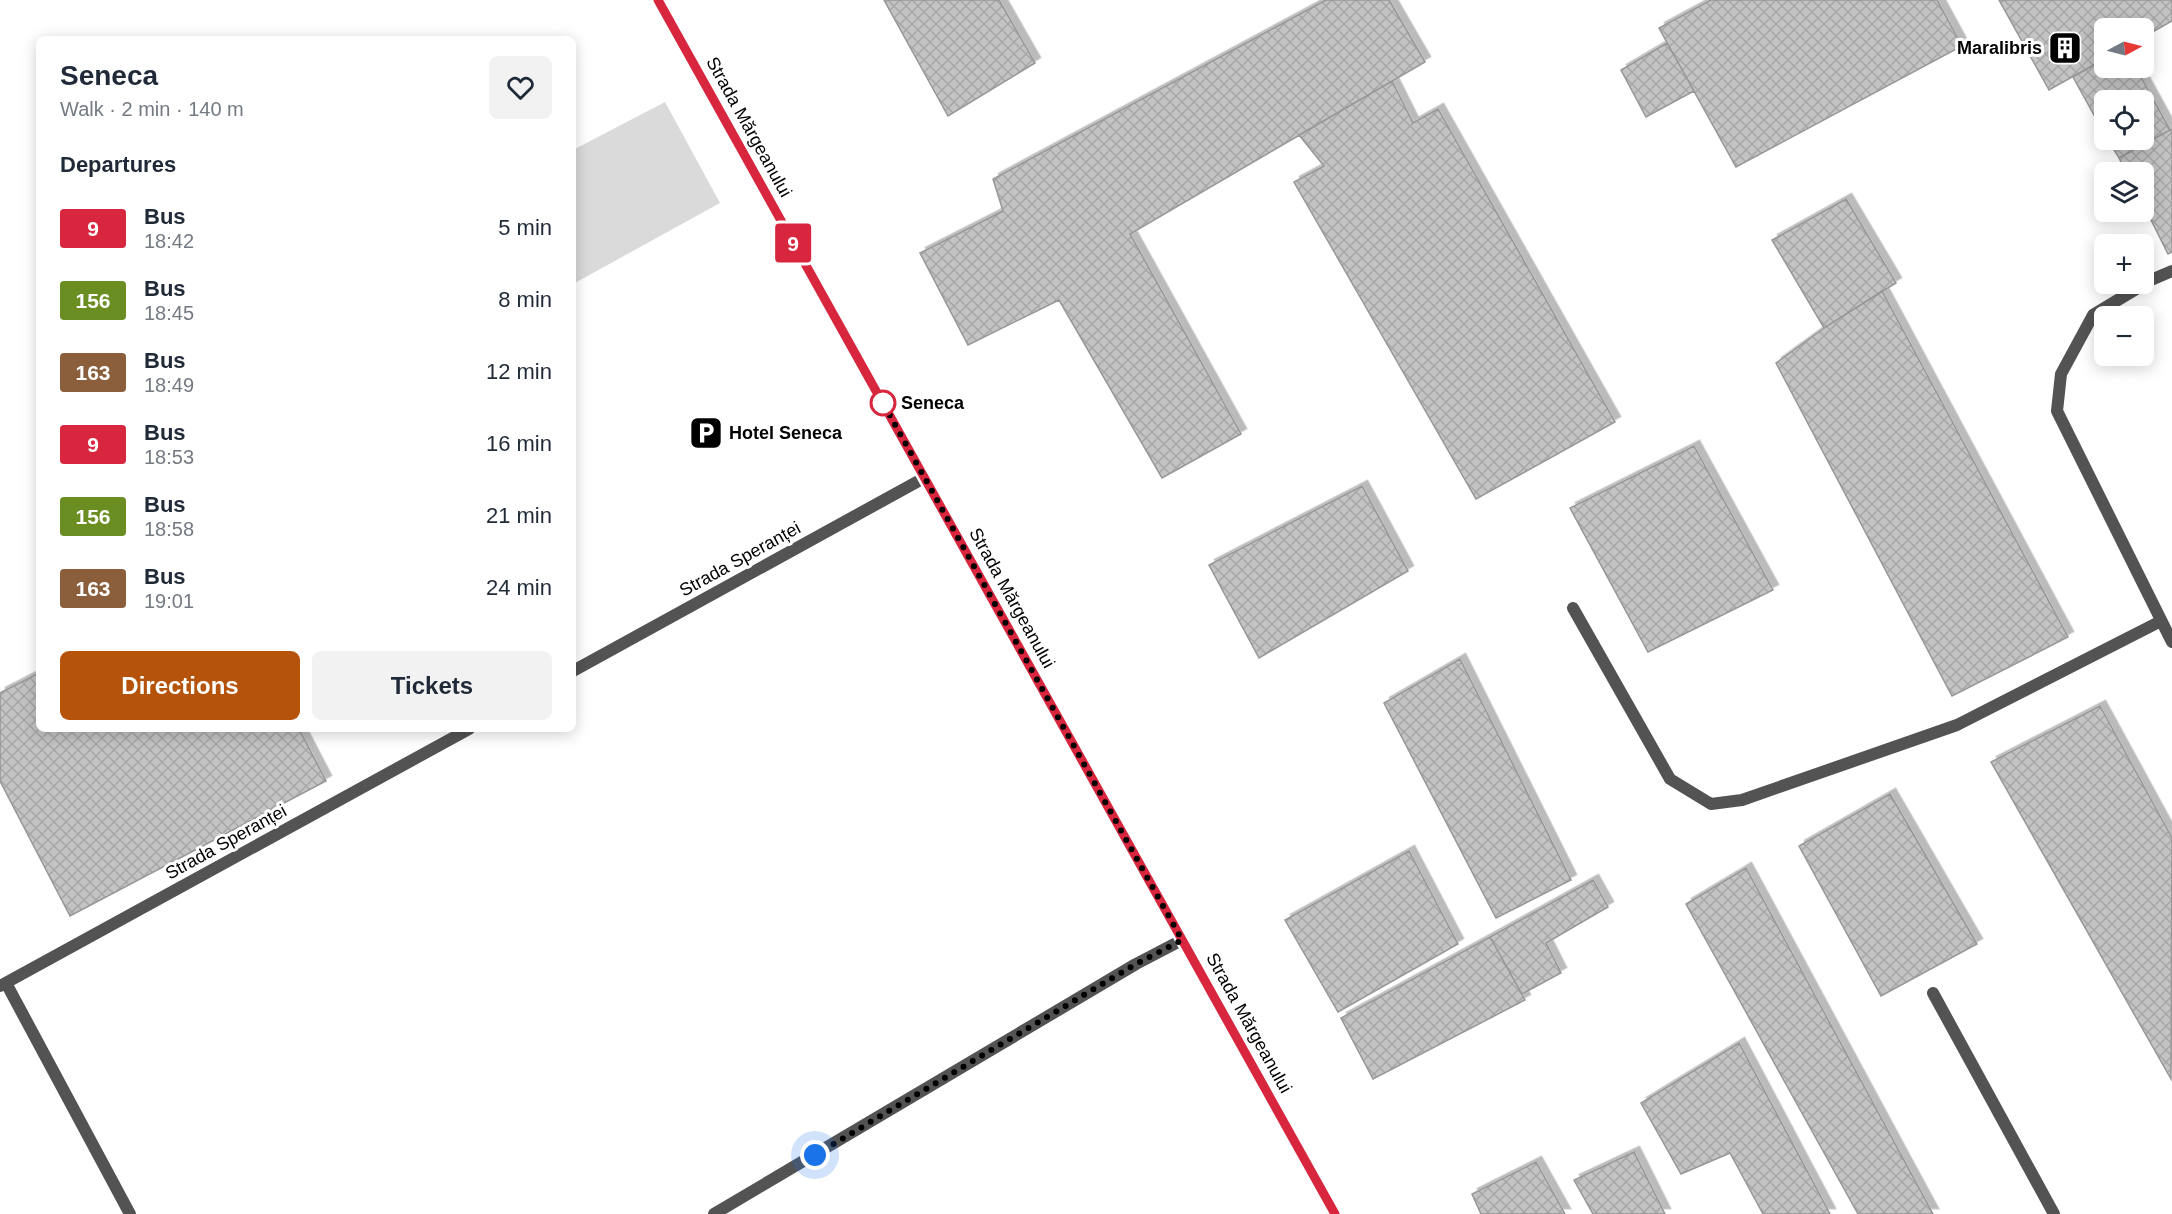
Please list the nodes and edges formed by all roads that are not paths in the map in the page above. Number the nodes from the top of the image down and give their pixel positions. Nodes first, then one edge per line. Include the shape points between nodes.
1 (658, 0) edge
2 (2172, 271) edge
3 (924, 478) junction
4 (1573, 608) dead end
5 (2161, 621) junction
6 (2172, 642) edge
7 (576, 669) edge
8 (464, 732) edge
9 (1182, 940) junction
10 (3, 984) edge
11 (1933, 993) dead end
12 (130, 1214) edge
13 (714, 1214) edge
14 (1335, 1214) edge
15 (2054, 1214) edge

1 - 3 street, Strada Mărgeanului
2 - 5 street via 2093,315 2061,374 2057,411
3 - 7 street, Strada Speranței
3 - 9 street, Strada Mărgeanului
4 - 5 street via 1670,779 1711,804 1742,800 1957,725
5 - 6 street
8 - 10 street, Strada Speranței
9 - 13 street
9 - 14 street, Strada Mărgeanului
10 - 12 street
11 - 15 street

